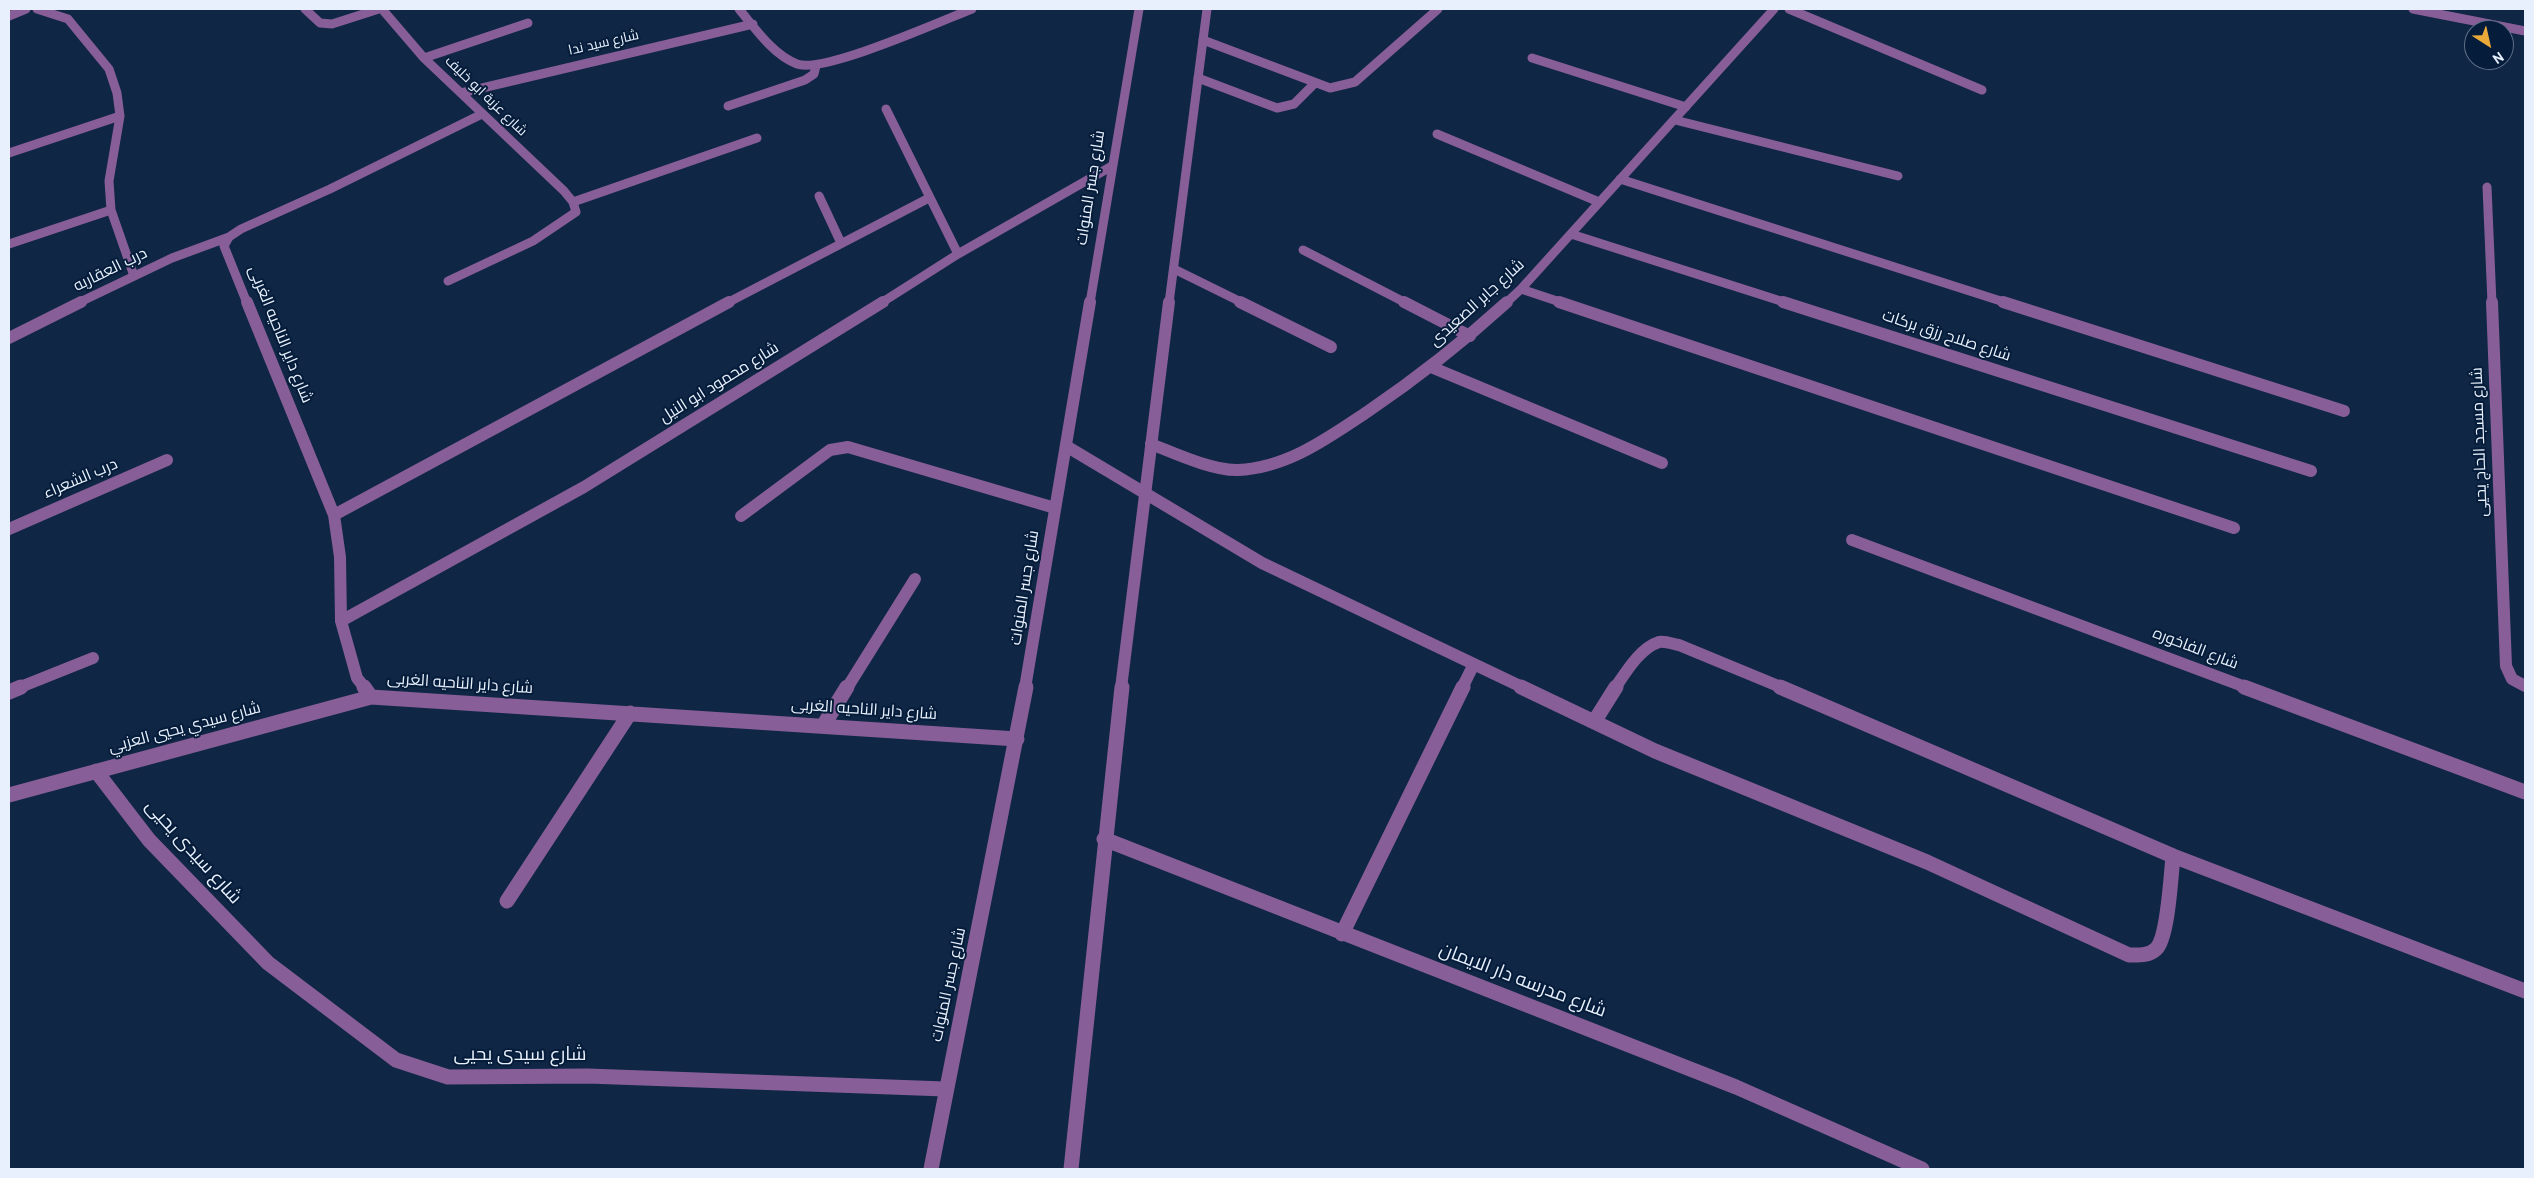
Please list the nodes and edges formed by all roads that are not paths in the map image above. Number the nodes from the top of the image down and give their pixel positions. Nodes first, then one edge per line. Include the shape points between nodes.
1 (26, 9) edge
2 (36, 9) edge
3 (305, 9) edge
4 (380, 9) edge
5 (739, 9) edge
6 (972, 9) edge
7 (1139, 9) edge
8 (1207, 9) edge
9 (1438, 9) edge
10 (1774, 9) edge
11 (1789, 9) edge
12 (2413, 9) edge
13 (9, 16) edge
14 (528, 23) dead end
15 (753, 24) junction
16 (2525, 32) edge
17 (1203, 40) junction
18 (424, 58) junction
19 (1532, 58) dead end
20 (816, 66) junction
21 (1198, 78) junction
22 (1315, 83) junction
23 (1982, 90) dead end
24 (461, 93) junction
25 (728, 106) dead end
26 (1686, 107) junction
27 (886, 109) dead end
28 (482, 114) junction
29 (120, 116) junction
30 (1675, 120) junction
31 (1437, 134) dead end
32 (757, 138) dead end
33 (9, 153) edge
34 (1112, 166) junction
35 (1898, 176) dead end
36 (1620, 179) junction
37 (2487, 187) dead end
38 (819, 196) dead end
39 (929, 198) junction
40 (573, 202) junction
41 (1599, 202) junction
42 (111, 210) junction
43 (1571, 234) junction
44 (228, 237) junction
45 (841, 243) junction
46 (9, 244) edge
47 (1303, 250) dead end
48 (958, 254) junction
49 (1174, 269) junction
50 (134, 276) junction
51 (448, 281) dead end
52 (1521, 289) junction
53 (1470, 336) junction
54 (9, 338) edge
55 (1331, 347) dead end
56 (1430, 367) junction
57 (2344, 411) dead end
58 (1151, 444) junction
59 (1066, 446) junction
60 (167, 460) dead end
61 (1662, 463) dead end
62 (2310, 471) dead end
63 (1144, 494) junction
64 (1055, 508) junction
65 (334, 515) junction
66 (741, 516) dead end
67 (2234, 528) dead end
68 (9, 529) edge
69 (1852, 540) dead end
70 (915, 579) dead end
71 (341, 621) junction
72 (93, 658) dead end
73 (1474, 664) junction
74 (2525, 686) edge
75 (9, 692) edge
76 (371, 697) junction
77 (630, 714) junction
78 (1594, 722) junction
79 (823, 726) junction
80 (1017, 739) junction
81 (96, 771) junction
82 (2525, 792) edge
83 (9, 795) edge
84 (1104, 839) junction
85 (2173, 856) junction
86 (506, 901) dead end
87 (1342, 934) junction
88 (2525, 991) edge
89 (945, 1089) junction
90 (931, 1169) edge
91 (1071, 1169) edge
92 (1922, 1169) edge

1 - 13 street
2 - 29 street via 68,19 92,46 109,69
3 - 4 street via 320,23 332,24
4 - 18 street, شارع عزبة ابو خليف
5 - 15 street
6 - 20 street
7 - 34 street, شارع جسر المنوات
8 - 17 street
9 - 22 street via 1355,82 1330,88
10 - 26 street, شارع جابر الصعيدى
11 - 23 street
12 - 16 street
14 - 18 street
15 - 20 street via 792,62 800,66
15 - 24 street, شارع سيد ندا
17 - 21 street
17 - 22 street
18 - 24 street, شارع عزبة ابو خليف
19 - 26 street
20 - 25 street via 814,74 805,80
21 - 22 street via 1286,109 1293,107
21 - 49 street
24 - 28 street, شارع عزبة ابو خليف
26 - 30 street, شارع جابر الصعيدى
27 - 39 street
28 - 40 street, شارع عزبة ابو خليف
28 - 44 street
29 - 33 street
29 - 42 street via 109,181
30 - 35 street
30 - 36 street, شارع جابر الصعيدى
31 - 41 street
32 - 40 street
34 - 48 street, شارع محمود ابو النيل
34 - 59 street, شارع جسر المنوات
36 - 41 street, شارع جابر الصعيدى
36 - 57 street
37 - 74 street, شارع مسجد الحاج يحيى via 2506,666 2512,679
38 - 45 street
39 - 45 street
39 - 48 street
40 - 51 street via 576,212 566,222
41 - 43 street, شارع جابر الصعيدى
42 - 46 street
42 - 50 street
43 - 52 street, شارع جابر الصعيدى
43 - 62 street, شارع صلاح رزق بركات
44 - 50 street, درب العقاربه
44 - 65 street, شارع داير الناحيه الغربى via 224,246
45 - 65 street
47 - 53 street
48 - 71 street, شارع محمود ابو النيل via 584,487
49 - 55 street
49 - 58 street
50 - 54 street, درب العقاربه
52 - 53 street, شارع جابر الصعيدى
52 - 67 street
53 - 56 street, شارع جابر الصعيدى
56 - 58 street, شارع جابر الصعيدى via 1319,444 1281,461 1237,470 1198,462
56 - 61 street
58 - 63 street
59 - 63 street
59 - 64 street, شارع جسر المنوات
60 - 68 street, درب الشعراء
63 - 73 street via 1262,563
63 - 84 street
64 - 66 street via 848,448 830,450
64 - 80 street, شارع جسر المنوات
65 - 71 street, شارع داير الناحيه الغربى via 340,557
69 - 82 street, شارع الفاخوره
70 - 79 street
71 - 76 street, شارع داير الناحيه الغربى via 357,678
72 - 75 street
73 - 78 street
73 - 87 street
76 - 77 street, شارع داير الناحيه الغربى
76 - 81 street, شارع سيدي يحيي العزبي
77 - 79 street, شارع داير الناحيه الغربى
77 - 86 street
78 - 85 street via 1637,658 1650,646 1662,641 1897,735
78 - 85 street via 1655,751 1927,862 2129,955 2144,955 2156,948 2164,931
79 - 80 street, شارع داير الناحيه الغربى
80 - 89 street, شارع جسر المنوات
81 - 83 street, شارع سيدي يحيي العزبي
81 - 89 street, شارع سيدى يحيى via 149,840 268,963 396,1060 448,1077 588,1076
84 - 87 street, شارع مدرسه دار الايمان
84 - 91 street
85 - 88 street
87 - 92 street, شارع مدرسه دار الايمان via 1736,1087
89 - 90 street, شارع جسر المنوات

